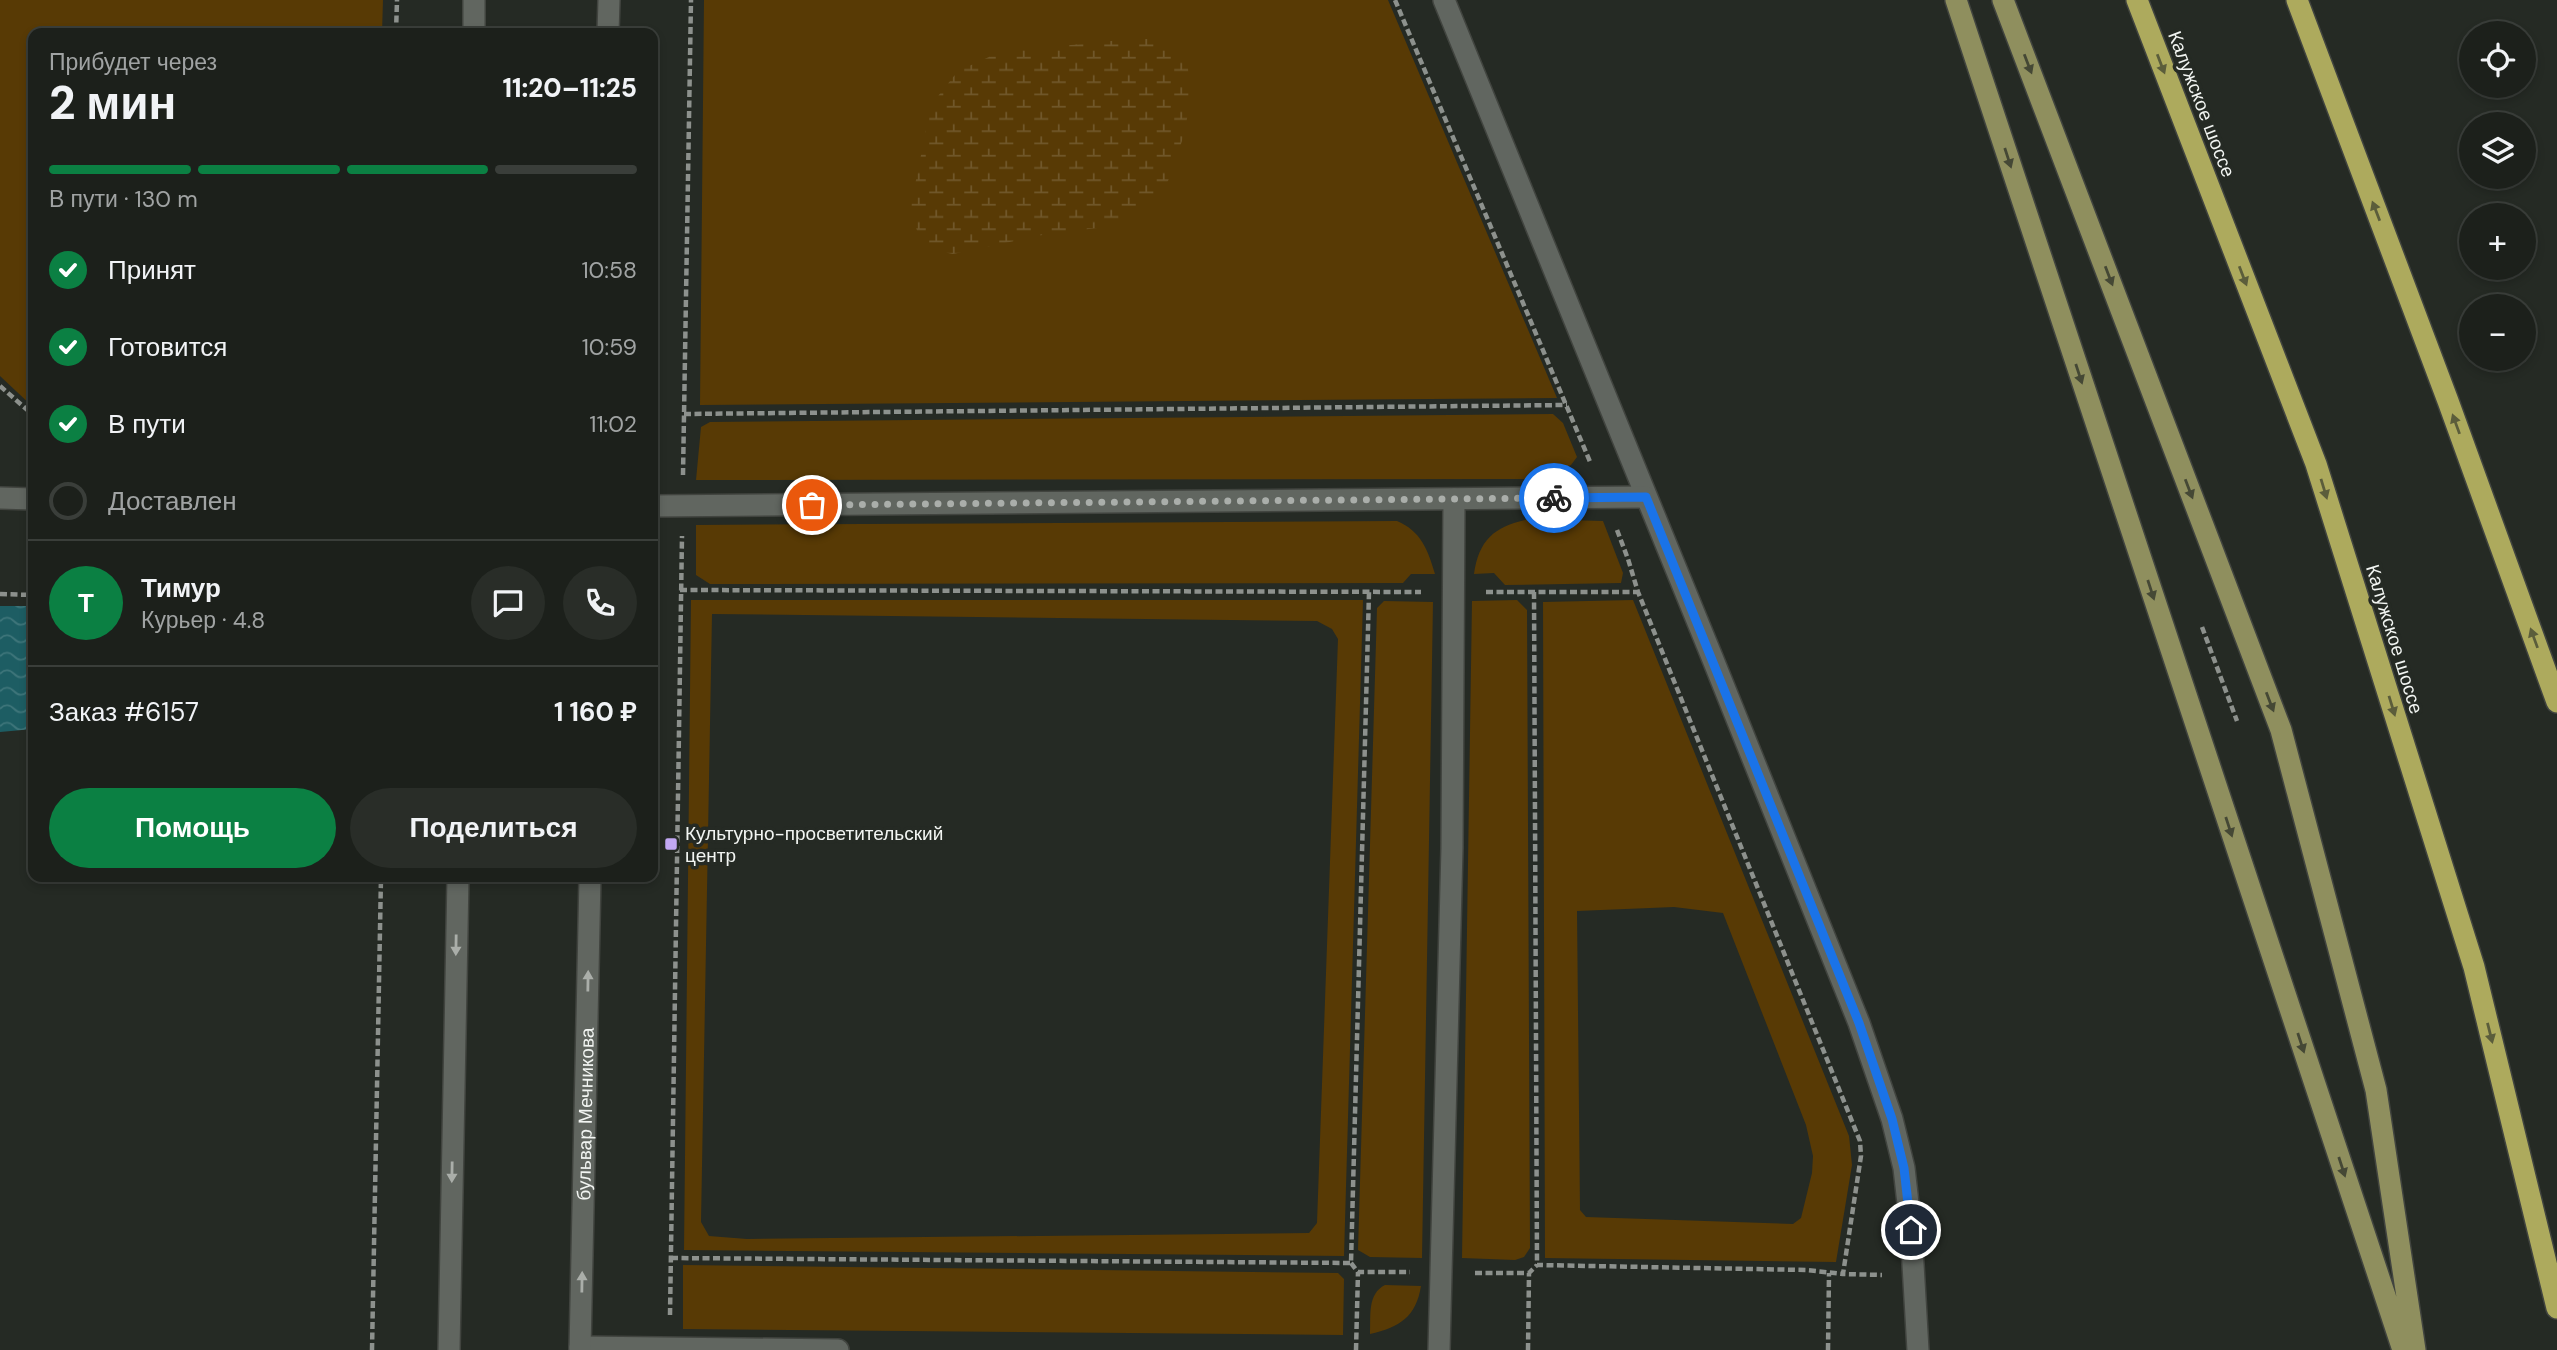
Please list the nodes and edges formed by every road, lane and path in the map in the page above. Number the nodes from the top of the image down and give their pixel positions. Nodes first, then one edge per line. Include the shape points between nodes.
1 (397, 0) edge
2 (474, 0) edge
3 (609, 0) edge
4 (691, 0) edge
5 (1395, 0) edge
6 (1444, 0) edge
7 (1956, 0) edge
8 (2003, 0) edge
9 (2137, 0) edge
10 (2297, 0) edge
11 (396, 28) edge
12 (474, 28) edge
13 (608, 28) edge
14 (0, 386) edge
15 (28, 411) edge
16 (684, 414) junction
17 (1646, 497) junction
18 (0, 498) edge
19 (28, 499) edge
20 (1454, 499) junction
21 (658, 506) edge
22 (682, 506) junction
23 (680, 590) junction
24 (1369, 592) junction
25 (1452, 592) junction
26 (1534, 592) junction
27 (0, 594) edge
28 (28, 595) edge
29 (2557, 702) edge
30 (380, 882) edge
31 (458, 882) edge
32 (590, 882) edge
33 (671, 1258) junction
34 (1358, 1272) dead end
35 (1529, 1273) dead end
36 (1829, 1273) junction
37 (1843, 1274) junction
38 (1913, 1276) junction
39 (2557, 1308) edge
40 (670, 1348) junction
41 (580, 1349) edge
42 (372, 1350) edge
43 (449, 1350) edge
44 (838, 1350) edge
45 (1356, 1350) edge
46 (1439, 1350) edge
47 (1528, 1350) edge
48 (1828, 1350) edge
49 (1918, 1350) edge
50 (2403, 1350) edge
51 (2415, 1350) edge

1 - 11 path
2 - 12 street
3 - 13 street
4 - 16 path
5 - 16 path via 1567,405
6 - 17 street
7 -> 50 main road
8 -> 51 main road via 2281,730 2376,1090
9 -> 39 highway, Калужское шоссе via 2316,464 2474,967
29 -> 10 highway
14 - 15 path
16 - 22 path
17 - 20 street
17 - 38 street via 1892,1119 1904,1168
18 - 19 street
20 - 22 street
20 - 25 street
21 - 22 street
22 - 23 path
23 - 24 path
23 - 33 path
24 - 25 path
24 - 33 path via 1351,1263
25 - 26 path
25 - 46 street via 1452,848
26 - 36 path via 1537,1265
26 - 37 path via 1638,593 1860,1141
27 - 28 path
30 - 42 path
31 -> 43 street
41 -> 32 street, бульвар Мечникова
33 - 40 path
34 - 45 path
35 - 47 path
36 - 37 path
36 - 48 path
37 - 38 path
38 - 49 street
40 - 41 street
40 - 44 street

